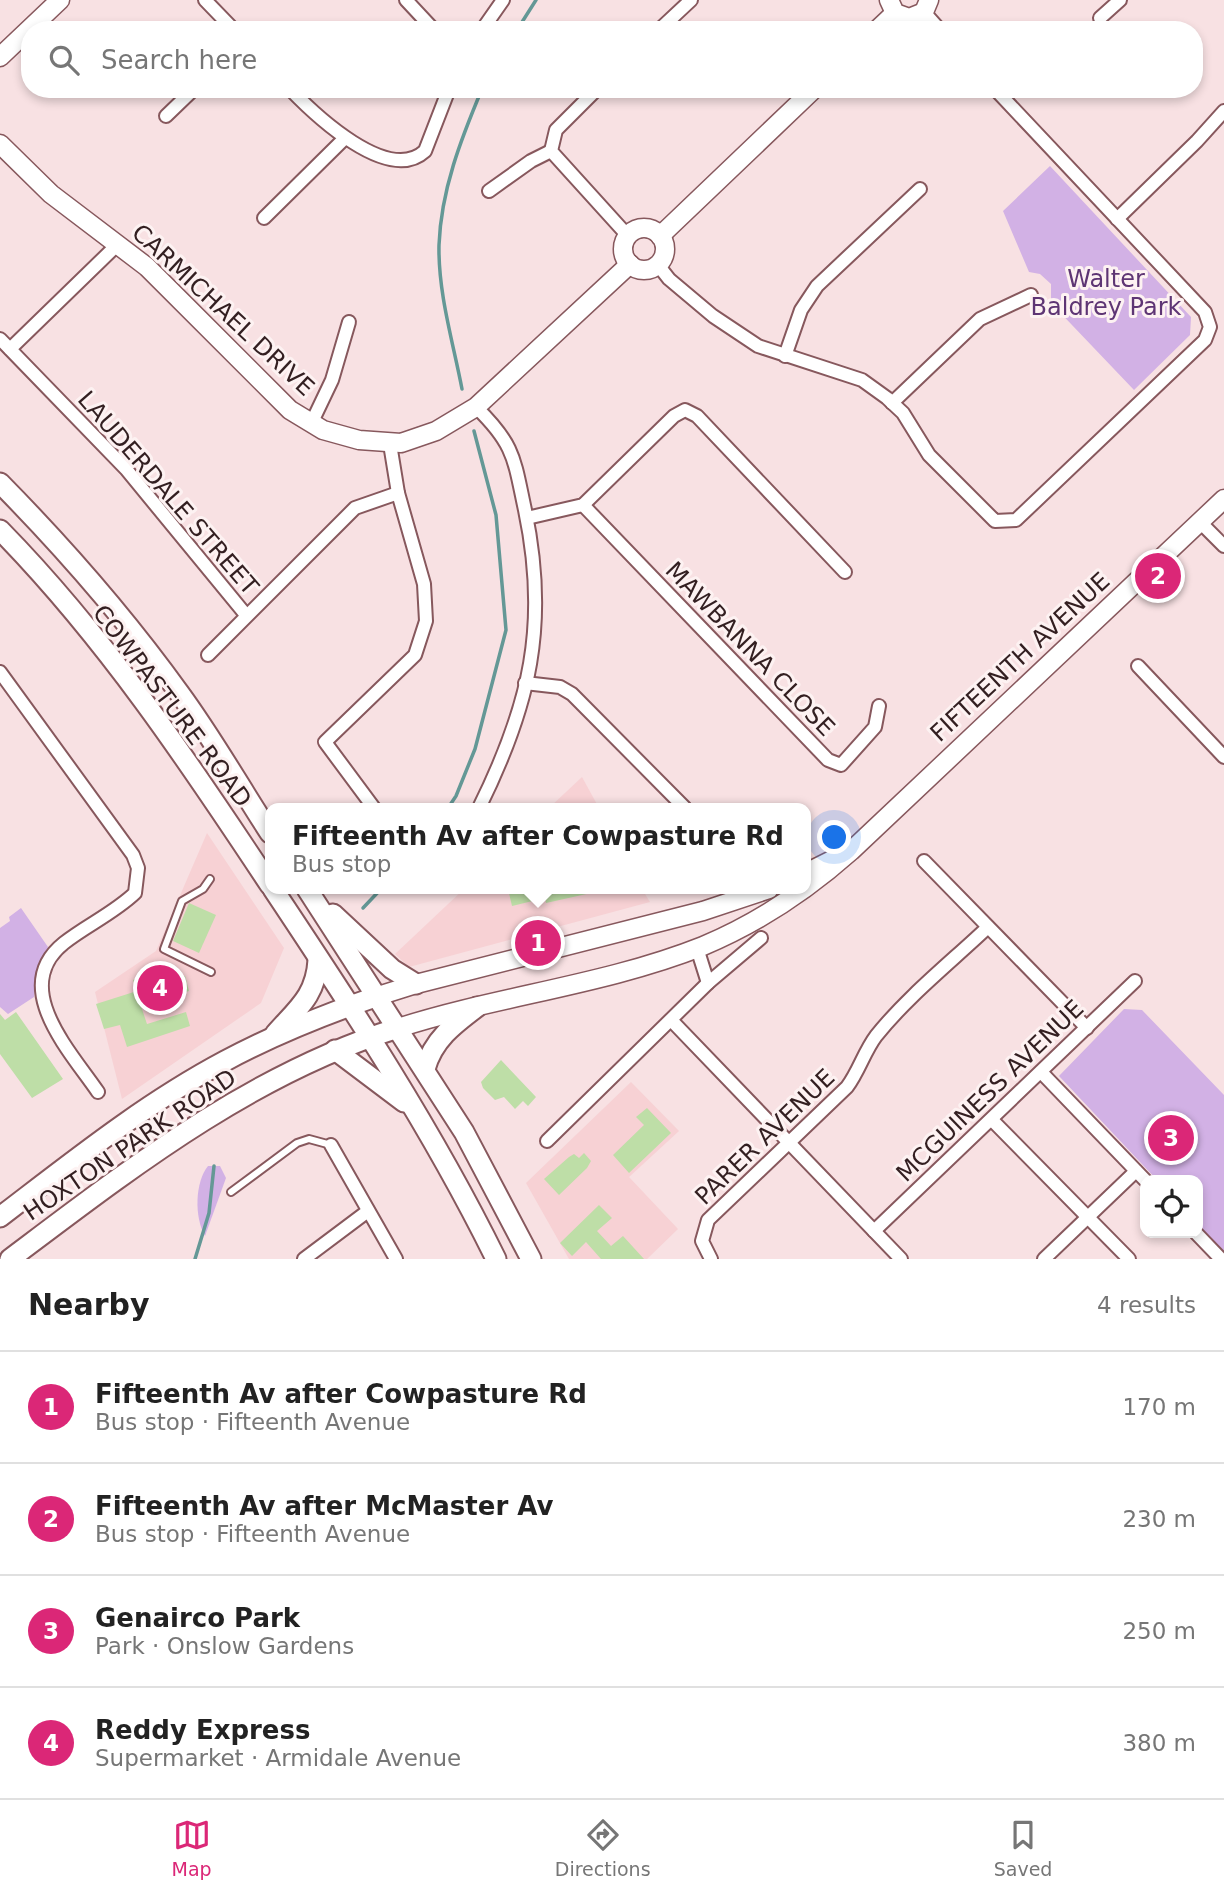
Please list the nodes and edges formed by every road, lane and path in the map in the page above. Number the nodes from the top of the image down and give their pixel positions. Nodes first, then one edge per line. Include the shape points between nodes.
1 (60, 0) edge
2 (205, 0) edge
3 (406, 0) edge
4 (503, 0) edge
5 (691, 0) edge
6 (1120, 0) edge
7 (892, 6) edge
8 (926, 6) edge
9 (1101, 18) dead end
10 (38, 21) edge
11 (225, 21) edge
12 (426, 21) edge
13 (488, 21) edge
14 (669, 21) edge
15 (883, 21) edge
16 (21, 37) edge
17 (0, 57) edge
18 (185, 98) edge
19 (300, 98) edge
20 (446, 98) edge
21 (588, 98) edge
22 (805, 98) edge
23 (1003, 98) edge
24 (1224, 111) edge
25 (166, 116) dead end
26 (1213, 123) junction
27 (1224, 134) edge
28 (344, 139) junction
29 (0, 144) edge
30 (551, 151) junction
31 (920, 189) dead end
32 (489, 191) dead end
33 (264, 218) dead end
34 (1117, 219) junction
35 (628, 236) junction
36 (660, 236) junction
37 (118, 244) junction
38 (630, 264) junction
39 (658, 265) junction
40 (1031, 295) dead end
41 (349, 322) dead end
42 (5, 344) edge
43 (785, 356) junction
44 (892, 403) junction
45 (476, 407) junction
46 (311, 424) junction
47 (390, 444) junction
48 (0, 483) edge
49 (398, 493) junction
50 (1224, 499) edge
51 (583, 505) junction
52 (527, 518) junction
53 (1200, 522) junction
54 (0, 530) edge
55 (1224, 546) edge
56 (845, 572) dead end
57 (246, 615) junction
58 (208, 655) dead end
59 (1138, 666) dead end
60 (0, 672) edge
61 (525, 683) junction
62 (879, 706) dead end
63 (1224, 757) edge
64 (369, 803) edge
65 (482, 803) edge
66 (680, 803) edge
67 (265, 825) edge
68 (851, 851) junction
69 (924, 861) dead end
70 (811, 871) edge
71 (265, 876) edge
72 (210, 879) dead end
73 (811, 886) edge
74 (276, 894) edge
75 (310, 894) edge
76 (312, 894) edge
77 (754, 894) edge
78 (799, 894) edge
79 (988, 927) junction
80 (761, 938) dead end
81 (697, 948) junction
82 (318, 960) junction
83 (211, 972) dead end
84 (1135, 981) dead end
85 (708, 983) junction
86 (416, 984) junction
87 (378, 996) junction
88 (351, 1006) junction
89 (477, 1007) junction
90 (672, 1021) junction
91 (398, 1028) junction
92 (1087, 1028) junction
93 (371, 1037) junction
94 (269, 1040) junction
95 (335, 1050) junction
96 (425, 1069) junction
97 (1041, 1072) junction
98 (98, 1093) dead end
99 (417, 1112) junction
100 (992, 1120) junction
101 (547, 1141) dead end
102 (789, 1143) junction
103 (331, 1145) joint
104 (1140, 1175) edge
105 (1140, 1177) edge
106 (231, 1192) dead end
107 (368, 1211) junction
108 (0, 1217) edge
109 (1088, 1217) junction
110 (874, 1231) junction
111 (1201, 1238) edge
112 (10, 1259) edge
113 (304, 1259) edge
114 (396, 1259) edge
115 (496, 1259) edge
116 (531, 1259) edge
117 (711, 1259) edge
118 (901, 1259) edge
119 (1044, 1259) edge
120 (1129, 1259) edge
121 (1221, 1259) edge

1 - 10 main road
2 - 11 street
3 - 12 street
4 - 13 street
5 - 14 street
6 - 9 street
7 - 8 main road via 909,18
7 - 15 main road
16 - 17 main road
18 - 25 street
19 - 28 street
20 - 28 street via 428,145 415,158 386,156
21 - 30 street via 556,130
22 - 36 main road
23 - 34 street
24 - 26 street
26 - 27 street
26 - 34 street
28 - 33 street
29 - 37 main road, CARMICHAEL DRIVE via 51,194
30 - 32 street
30 - 35 street
31 - 43 street via 817,286 801,310
34 - 44 street via 1205,312 1210,327 1205,340 1016,520 995,521 929,455
35 - 36 main road via 645,229
35 - 38 main road via 624,252
36 - 39 main road via 665,249
37 - 42 street
37 - 46 main road, CARMICHAEL DRIVE via 147,267 280,401
38 - 39 main road via 645,270
38 - 45 main road, CARMICHAEL DRIVE
39 - 43 street via 730,329
40 - 44 street via 980,319
41 - 46 street via 332,380
42 - 57 street, LAUDERDALE STREET via 126,469
43 - 44 street via 862,380
45 - 47 main road, CARMICHAEL DRIVE via 436,431
45 - 52 street via 505,437
46 - 47 main road, CARMICHAEL DRIVE via 347,438
47 - 49 street
48 - 67 main road, COWPASTURE ROAD via 68,554 150,654
49 - 57 street via 355,508
49 - 64 street via 425,584 427,613 422,636 403,668 325,742
50 - 53 main road, FIFTEENTH AVENUE
51 - 52 street
51 - 56 street via 685,410 697,416
51 - 62 street, MAWBANNA CLOSE via 828,760 841,765 875,727
52 - 61 street via 537,600 536,640
53 - 55 street
53 - 68 main road, FIFTEENTH AVENUE
54 - 71 main road, COWPASTURE ROAD via 120,667
57 - 58 street
59 - 63 street
60 - 98 street via 138,868 135,893 64,943 47,960 42,974 47,1016
61 - 65 street via 507,752
61 - 66 street via 561,687 572,694
68 - 70 main road, FIFTEENTH AVENUE
68 - 73 main road, FIFTEENTH AVENUE
69 - 79 street
72 - 83 lane via 203,889 182,901 164,948
74 - 82 main road, COWPASTURE ROAD
75 - 87 main road
76 - 86 main road via 392,969
77 - 86 main road
78 - 81 main road, FIFTEENTH AVENUE
79 - 92 street
79 - 102 street, PARER AVENUE via 890,1020 847,1087
80 - 85 street
81 - 85 street
81 - 89 main road, FIFTEENTH AVENUE
82 - 88 main road, COWPASTURE ROAD
82 - 94 main road via 312,991
84 - 92 street, MCGUINESS AVENUE
85 - 90 street
86 - 87 main road
87 - 88 main road, HOXTON PARK ROAD
87 - 91 main road
88 - 93 main road, COWPASTURE ROAD
88 - 94 main road, HOXTON PARK ROAD
89 - 91 main road, FIFTEENTH AVENUE
89 - 96 main road via 435,1044
90 - 101 street
90 - 102 street
91 - 93 main road, HOXTON PARK ROAD
91 - 96 main road
92 - 97 street, MCGUINESS AVENUE
93 - 95 main road, HOXTON PARK ROAD
93 - 99 main road, COWPASTURE ROAD
94 - 108 main road, HOXTON PARK ROAD via 225,1061 126,1122
95 - 99 main road
95 - 112 main road, HOXTON PARK ROAD via 216,1111
96 - 116 main road
97 - 100 street, MCGUINESS AVENUE
97 - 104 street
99 - 115 main road, COWPASTURE ROAD
100 - 109 street
100 - 110 street, MCGUINESS AVENUE
102 - 110 street
102 - 117 street, PARER AVENUE via 708,1220 702,1241
103 - 106 lane via 309,1139 297,1143
103 - 107 street
105 - 109 street
107 - 113 street
107 - 114 street
109 - 119 street
109 - 120 street
110 - 118 street
111 - 121 street

